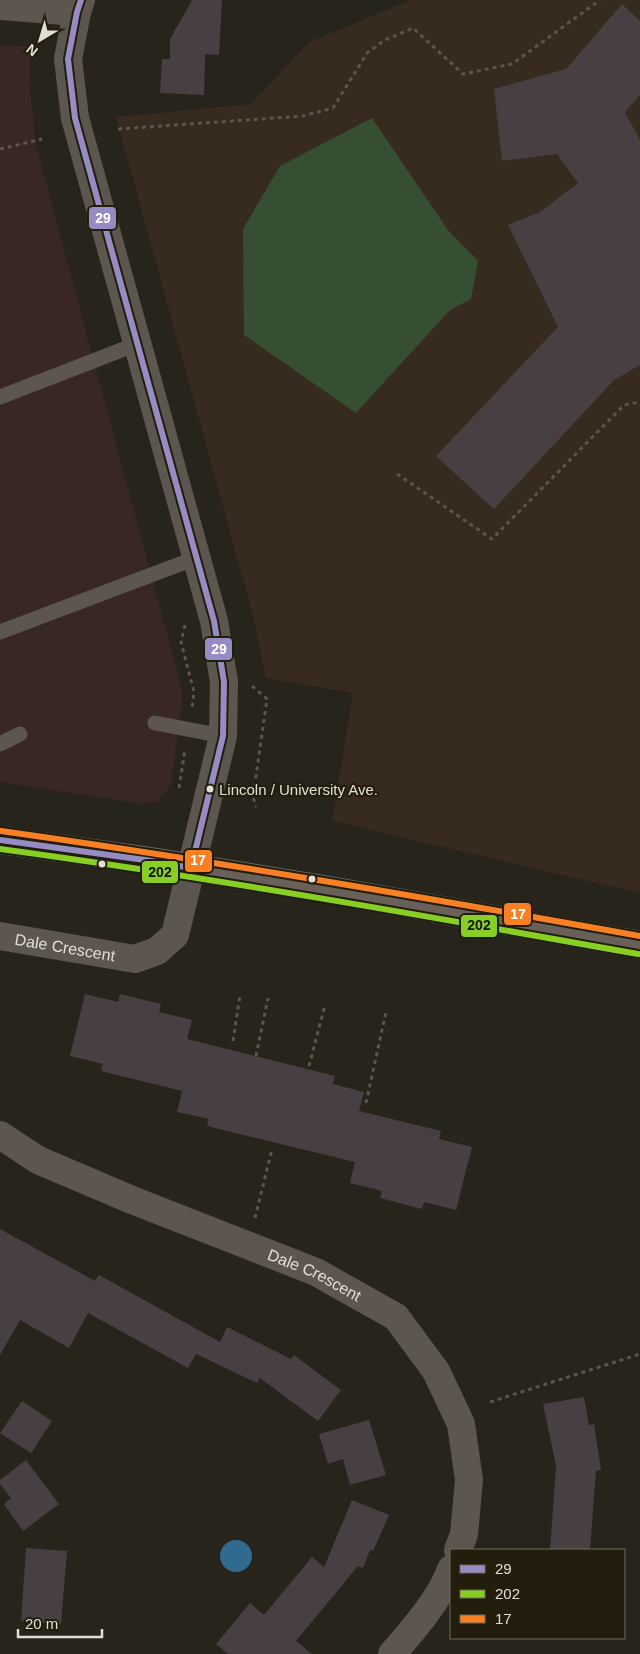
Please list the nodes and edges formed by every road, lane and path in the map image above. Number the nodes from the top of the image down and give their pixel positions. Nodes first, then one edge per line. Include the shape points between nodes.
1 (600, 0) edge
2 (0, 6) edge
3 (79, 6) edge
4 (118, 129) dead end
5 (42, 140) dead end
6 (0, 149) edge
7 (138, 344) junction
8 (0, 397) edge
9 (640, 402) edge
10 (397, 474) dead end
11 (196, 558) junction
12 (0, 632) edge
13 (267, 699) dead end
14 (155, 723) dead end
15 (20, 734) dead end
16 (223, 736) junction
17 (0, 744) edge
18 (256, 807) dead end
19 (0, 840) edge
20 (191, 868) junction
21 (0, 936) edge
22 (640, 945) edge
23 (240, 995) dead end
24 (268, 998) dead end
25 (325, 1005) dead end
26 (386, 1012) dead end
27 (233, 1041) dead end
28 (256, 1056) dead end
29 (309, 1066) dead end
30 (366, 1103) dead end
31 (0, 1135) edge
32 (272, 1149) dead end
33 (248, 1245) junction
34 (640, 1354) edge
35 (490, 1402) dead end
36 (458, 1549) edge
37 (450, 1572) edge
38 (392, 1654) edge

1 - 4 path via 512,64 463,74 413,28 385,40 367,53 333,108 303,116
2 - 3 street
3 - 7 street, Dale Crescent via 68,59 75,118
5 - 6 path
7 - 8 lane
7 - 11 street, Dale Crescent
9 - 10 path via 624,405 492,539
11 - 12 lane
11 - 16 street, Dale Crescent via 214,621 224,682
13 - 18 path via 254,797
14 - 16 lane
15 - 17 lane
16 - 20 street, Dale Crescent
19 - 20 main road
20 - 21 street, Dale Crescent via 175,935 157,951 135,959
20 - 22 main road
23 - 27 path
24 - 28 path
25 - 29 path
26 - 30 path
31 - 33 street, Dale Crescent via 38,1160
32 - 33 path
33 - 36 street, Dale Crescent via 316,1272 396,1317 436,1372 461,1424 469,1480 464,1534
34 - 35 path
37 - 38 street via 411,1633

